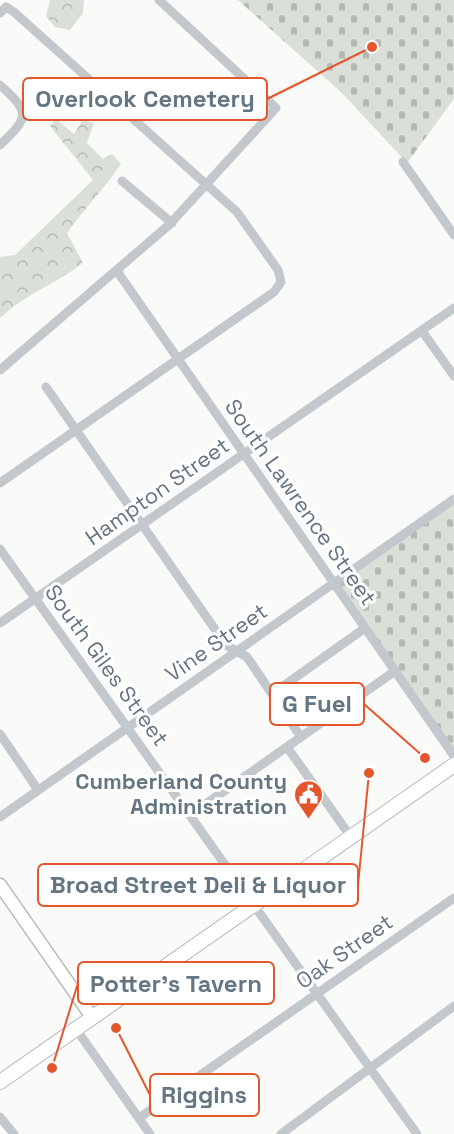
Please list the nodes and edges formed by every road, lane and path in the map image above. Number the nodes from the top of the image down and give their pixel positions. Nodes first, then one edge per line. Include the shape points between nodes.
1 (159, 0) edge
2 (0, 12) edge
3 (0, 85) edge
4 (0, 145) edge
5 (403, 162) dead end
6 (122, 181) dead end
7 (206, 185) junction
8 (172, 223) junction
9 (454, 235) edge
10 (117, 271) junction
11 (454, 309) edge
12 (422, 331) junction
13 (178, 359) junction
14 (0, 370) edge
15 (454, 376) edge
16 (46, 387) dead end
17 (76, 430) junction
18 (244, 454) junction
19 (0, 483) edge
20 (454, 500) edge
21 (143, 524) junction
22 (0, 549) edge
23 (334, 583) junction
24 (35, 599) junction
25 (0, 623) edge
26 (366, 628) junction
27 (238, 650) junction
28 (395, 671) junction
29 (272, 694) junction
30 (128, 728) junction
31 (0, 734) edge
32 (302, 737) junction
33 (287, 747) junction
34 (454, 756) edge
35 (454, 765) edge
36 (38, 790) junction
37 (190, 815) junction
38 (0, 817) edge
39 (351, 837) junction
40 (0, 885) edge
41 (454, 898) edge
42 (254, 905) junction
43 (317, 994) junction
44 (454, 1006) edge
45 (92, 1017) junction
46 (76, 1029) junction
47 (370, 1068) junction
48 (0, 1082) edge
49 (0, 1117) edge
50 (139, 1118) junction
51 (14, 1134) edge
52 (150, 1134) edge
53 (281, 1134) edge
54 (417, 1134) edge

1 - 7 street via 276,108
2 - 7 street via 9,8
3 - 4 street via 23,111 15,131
5 - 9 street
6 - 8 street
7 - 8 street
7 - 13 street via 237,212 278,270 281,281 278,288
8 - 10 street
10 - 13 street, South Lawrence Street
10 - 14 street
11 - 12 street, Hampton Street
12 - 15 street
12 - 18 street, Hampton Street
13 - 17 street
13 - 18 street, South Lawrence Street
16 - 17 street
17 - 19 street
17 - 21 street
18 - 21 street, Hampton Street
18 - 23 street, South Lawrence Street
20 - 23 street, Vine Street
21 - 24 street, Hampton Street
21 - 27 street via 226,645
22 - 24 street, South Giles Street
23 - 26 street, South Lawrence Street
23 - 27 street, Vine Street
24 - 25 street, Hampton Street
24 - 30 street, South Giles Street
26 - 28 street, South Lawrence Street
26 - 29 street
27 - 29 street
27 - 30 street, Vine Street
28 - 32 street
28 - 34 street, South Lawrence Street
29 - 32 street
30 - 36 street, Vine Street
30 - 37 street, South Giles Street
31 - 36 street
32 - 33 street
33 - 37 street
33 - 39 street
35 - 39 highway
36 - 38 street, Vine Street
37 - 42 street, South Giles Street
39 - 42 highway
40 - 45 main road
41 - 43 street, Oak Street
42 - 43 street, South Giles Street
42 - 45 highway
43 - 47 street, South Giles Street
43 - 50 street, Oak Street
44 - 47 street
45 - 46 highway
46 - 48 highway
46 - 50 street
47 - 53 street
47 - 54 street, South Giles Street
49 - 51 street
50 - 52 street

